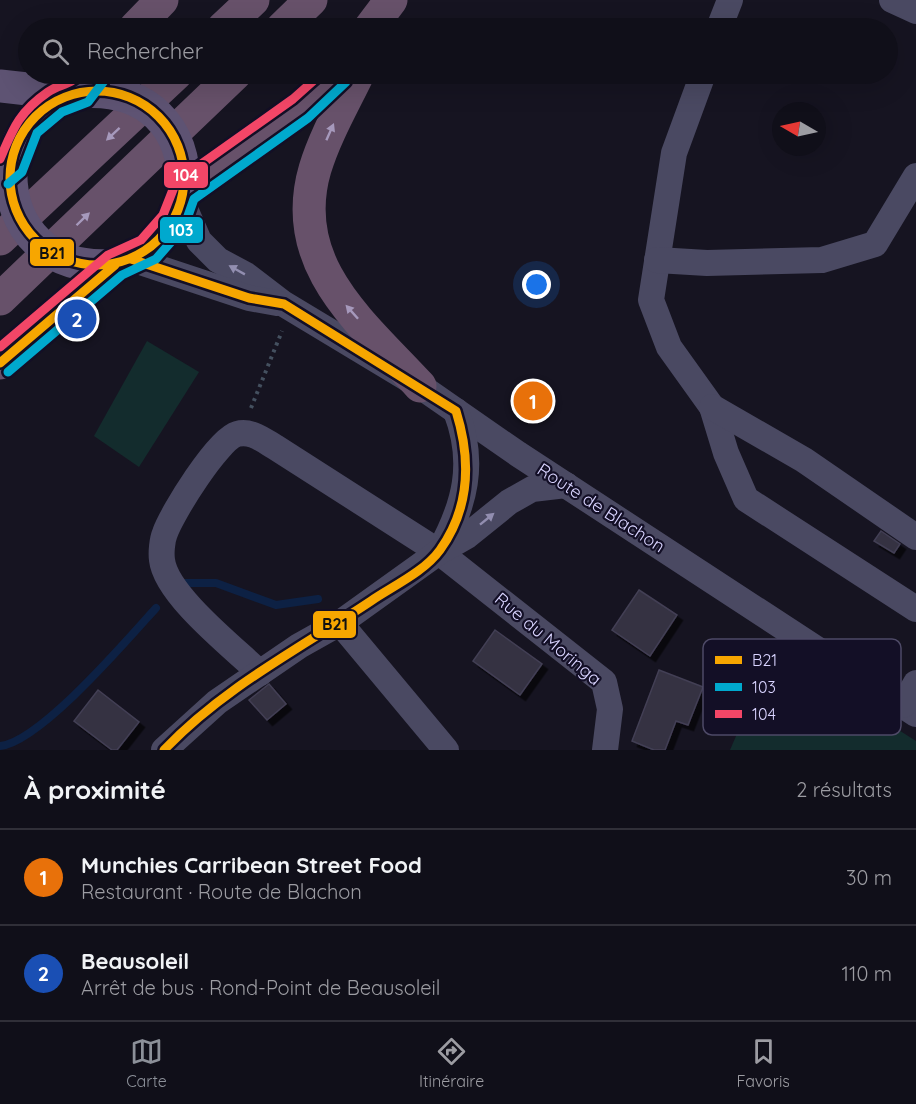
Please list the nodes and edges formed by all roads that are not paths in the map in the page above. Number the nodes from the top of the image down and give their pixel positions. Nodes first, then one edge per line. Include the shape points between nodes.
1 (162, 0) edge
2 (253, 0) edge
3 (311, 0) edge
4 (392, 0) edge
5 (730, 0) edge
6 (892, 0) edge
7 (916, 11) edge
8 (145, 18) edge
9 (234, 18) edge
10 (292, 18) edge
11 (378, 18) edge
12 (384, 18) edge
13 (723, 18) edge
14 (166, 84) edge
15 (225, 84) edge
16 (326, 84) edge
17 (354, 84) edge
18 (699, 84) edge
19 (0, 86) edge
20 (83, 87) edge
21 (6, 158) edge
22 (916, 176) edge
23 (183, 196) junction
24 (0, 239) edge
25 (657, 260) junction
26 (123, 262) junction
27 (0, 299) edge
28 (288, 307) junction
29 (0, 363) edge
30 (420, 386) junction
31 (712, 407) junction
32 (456, 411) junction
33 (566, 485) junction
34 (916, 537) edge
35 (439, 552) junction
36 (916, 609) edge
37 (340, 623) junction
38 (802, 639) edge
39 (260, 673) junction
40 (916, 683) edge
41 (910, 709) edge
42 (164, 750) edge
43 (446, 750) edge
44 (605, 750) edge

1 - 8 highway
2 - 9 highway
3 - 10 highway
4 - 11 highway
4 - 12 highway
5 - 13 street
6 - 7 street
14 -> 24 highway
27 -> 15 highway
16 - 23 highway via 300,109
30 -> 17 highway via 339,297 326,279 312,246 308,214 315,170
18 - 25 street via 674,153
19 - 20 main road
20 - 21 main road via 40,112
20 - 23 main road, bridge via 122,94 158,115 180,149
21 - 26 main road, bridge via 13,199 26,230 38,242 58,256 82,265
22 - 25 street via 875,244 822,260
23 - 26 main road via 163,237 148,250
28 -> 23 street, Route de Blachon via 208,252 191,226
25 - 31 street via 651,300 669,347
26 - 28 street, Route de Blachon
26 - 29 highway
28 - 30 street, Route de Blachon
30 - 32 street, Route de Blachon
31 - 34 street via 804,460
31 - 36 street via 746,499
32 - 33 street, Route de Blachon
32 - 35 street via 466,445 468,478 458,514
35 -> 33 street via 467,536 521,494
33 - 38 street, Route de Blachon
35 - 37 street
35 - 39 street, Rue du Moringa via 250,433 223,443 184,495 164,534 162,560 180,596
35 - 44 street, Rue du Moringa via 604,682 610,709
37 - 39 street
37 - 43 street
39 - 42 street via 217,702
40 - 41 street

